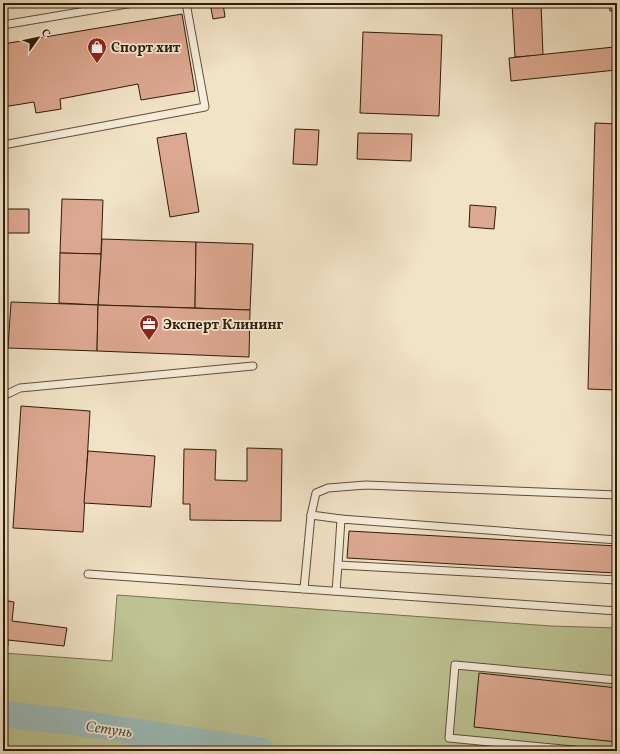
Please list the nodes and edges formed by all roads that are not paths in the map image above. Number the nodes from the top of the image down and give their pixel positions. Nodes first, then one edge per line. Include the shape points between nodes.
1 (133, 3) edge
2 (186, 3) edge
3 (3, 25) edge
4 (3, 145) edge
5 (253, 366) dead end
6 (3, 396) edge
7 (617, 495) edge
8 (311, 515) junction
9 (341, 519) junction
10 (617, 540) edge
11 (338, 565) junction
12 (88, 574) dead end
13 (617, 580) edge
14 (304, 589) junction
15 (336, 592) junction
16 (617, 611) edge
17 (617, 680) edge
18 (584, 751) edge

1 - 3 lane
2 - 4 lane via 205,107
5 - 6 lane via 20,388
7 - 8 lane via 366,485 328,488 316,493
8 - 9 lane
8 - 14 lane
9 - 10 lane
9 - 11 lane
11 - 13 lane
11 - 15 lane
12 - 14 lane
14 - 15 lane
15 - 16 lane
17 - 18 lane via 455,665 448,738

